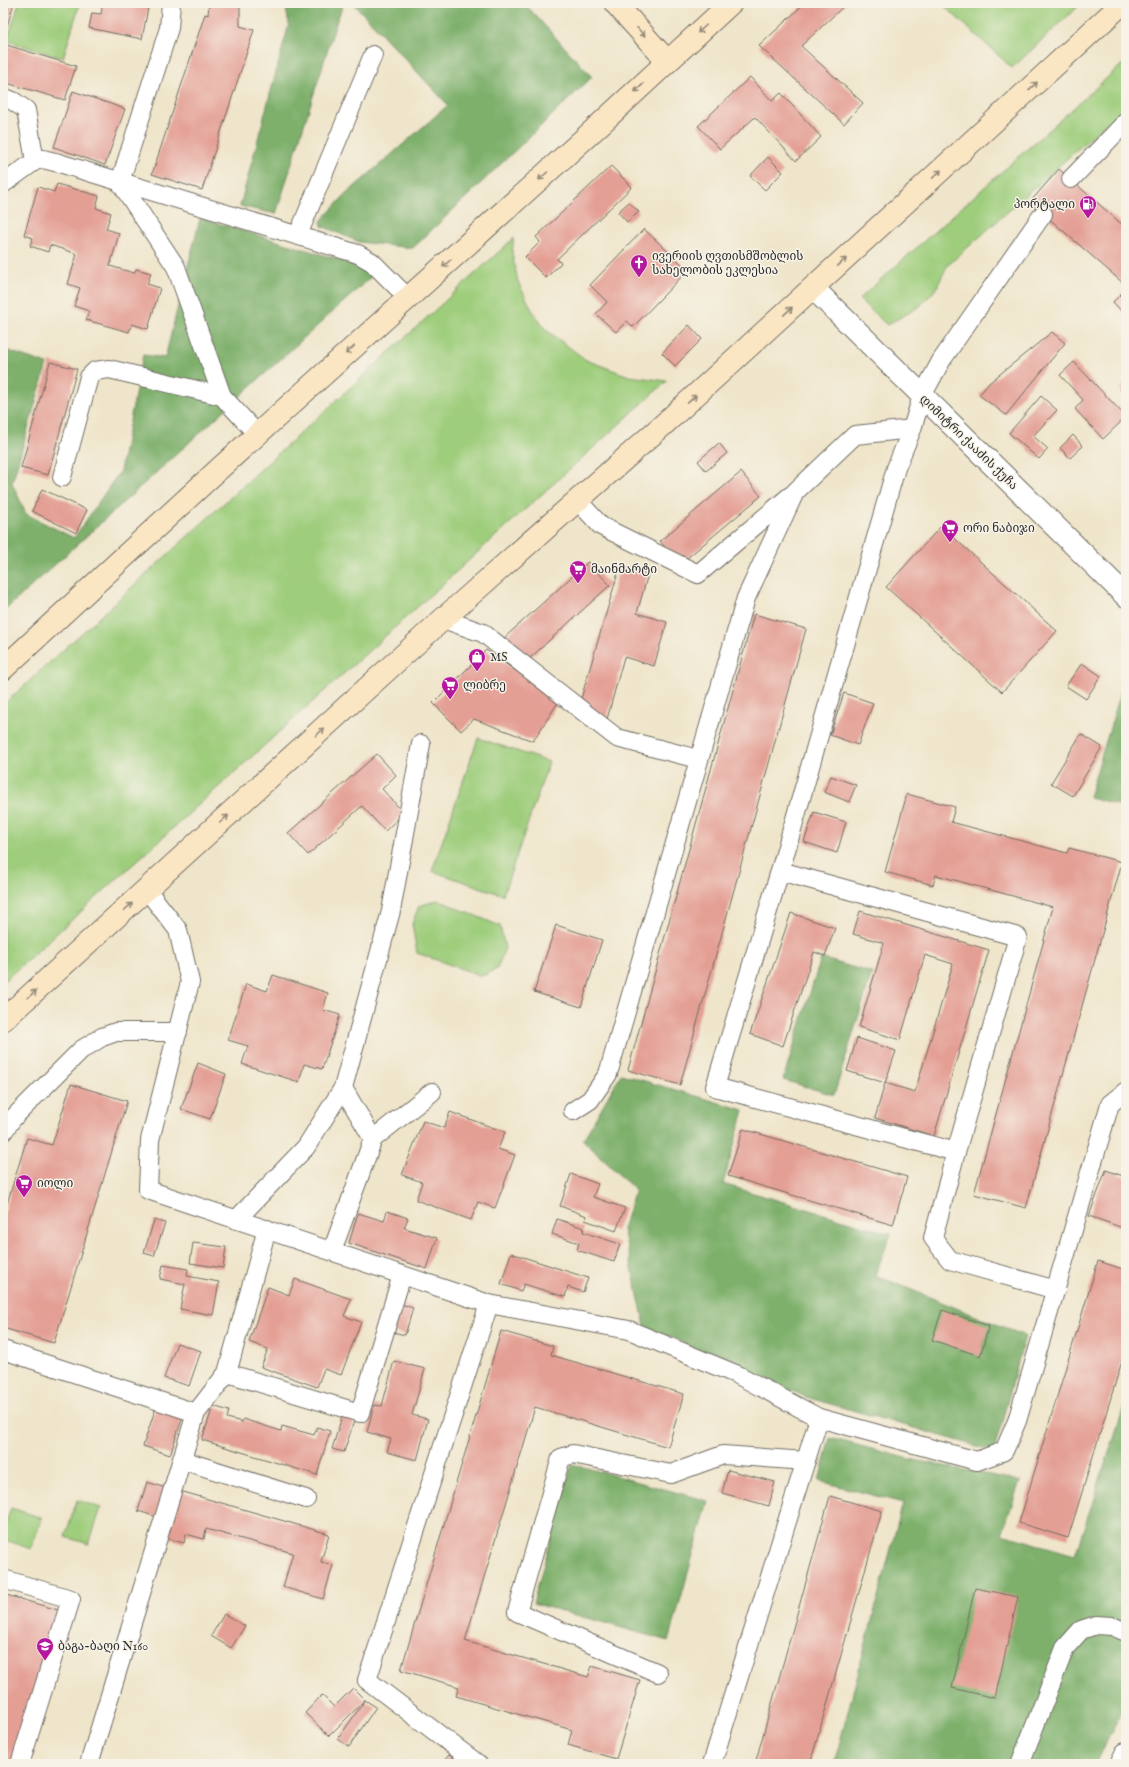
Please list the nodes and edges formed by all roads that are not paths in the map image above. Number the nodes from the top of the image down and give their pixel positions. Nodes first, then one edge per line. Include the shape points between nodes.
1 (171, 3) edge
2 (615, 3) edge
3 (731, 3) edge
4 (1123, 3) edge
5 (373, 55) dead end
6 (667, 61) junction
7 (3, 98) edge
8 (1126, 122) edge
9 (35, 160) junction
10 (1071, 179) dead end
11 (120, 182) junction
12 (3, 184) edge
13 (1043, 214) dead end
14 (298, 235) junction
15 (813, 288) junction
16 (408, 298) junction
17 (222, 396) junction
18 (922, 396) junction
19 (912, 430) junction
20 (257, 434) junction
21 (62, 477) dead end
22 (795, 492) junction
23 (578, 501) junction
24 (1126, 596) edge
25 (443, 619) junction
26 (3, 669) edge
27 (421, 744) dead end
28 (698, 759) junction
29 (780, 871) junction
30 (147, 890) junction
31 (3, 1020) edge
32 (178, 1032) junction
33 (343, 1088) junction
34 (1126, 1091) edge
35 (432, 1092) dead end
36 (573, 1111) dead end
37 (3, 1132) edge
38 (373, 1139) junction
39 (956, 1152) junction
40 (236, 1220) junction
41 (267, 1229) junction
42 (332, 1251) junction
43 (402, 1275) junction
44 (1056, 1290) junction
45 (489, 1304) junction
46 (3, 1350) edge
47 (226, 1373) junction
48 (196, 1413) junction
49 (818, 1418) junction
50 (182, 1460) junction
51 (806, 1461) junction
52 (306, 1499) dead end
53 (3, 1578) edge
54 (1126, 1632) edge
55 (658, 1672) dead end
56 (1126, 1754) edge
57 (20, 1764) edge
58 (89, 1764) edge
59 (478, 1764) edge
60 (712, 1764) edge
61 (1020, 1764) edge
62 (1121, 1764) edge

1 - 11 lane via 169,28
2 -> 6 main road
3 -> 6 main road
15 -> 4 main road
5 - 14 lane
6 -> 16 main road
7 - 9 lane via 26,110
8 - 10 lane
9 - 11 lane via 43,159
9 - 12 lane
11 - 14 lane
11 - 17 lane via 176,267
13 - 18 lane via 941,361
14 - 16 lane via 358,254 372,262
15 - 18 street, დიმიტრი ქააძის ქუჩა
23 -> 15 main road
16 -> 20 main road
17 - 20 lane
17 - 21 lane via 109,369 95,371 89,377
18 - 19 lane
18 - 24 street, დიმიტრი ქააძის ქუჩა
19 - 22 lane via 855,435
19 - 29 lane via 896,468
20 - 26 main road
22 - 23 lane via 698,574 601,526
22 - 28 lane via 746,598
23 - 25 main road
25 - 28 lane via 483,633 617,738
30 -> 25 main road
27 - 33 lane via 391,911
28 - 36 lane via 608,1074 590,1100
29 - 39 lane via 1018,937
29 - 39 lane via 715,1087
31 -> 30 main road
30 - 32 lane via 178,930 190,982
32 - 37 lane via 116,1032 102,1037 82,1050 13,1118
32 - 40 lane via 150,1140 148,1190
33 - 38 lane
33 - 40 lane via 306,1147
34 - 44 lane via 1110,1104
35 - 38 lane
38 - 42 lane
39 - 44 lane via 933,1238 950,1260
40 - 41 lane
41 - 42 lane
41 - 47 lane
42 - 43 lane
43 - 45 lane
43 - 47 lane via 360,1413
44 - 49 lane via 1017,1421 1004,1451 977,1461
45 - 49 lane via 629,1330 738,1375
45 - 59 lane via 367,1680
46 - 48 lane
47 - 48 lane
48 - 50 lane
49 - 51 lane
50 - 52 lane
50 - 58 lane
51 - 55 lane via 723,1455 671,1474 573,1454 561,1458 517,1612
51 - 60 lane
53 - 57 lane via 71,1599
54 - 61 lane via 1112,1626 1096,1625 1081,1630 1065,1648
56 - 62 street

